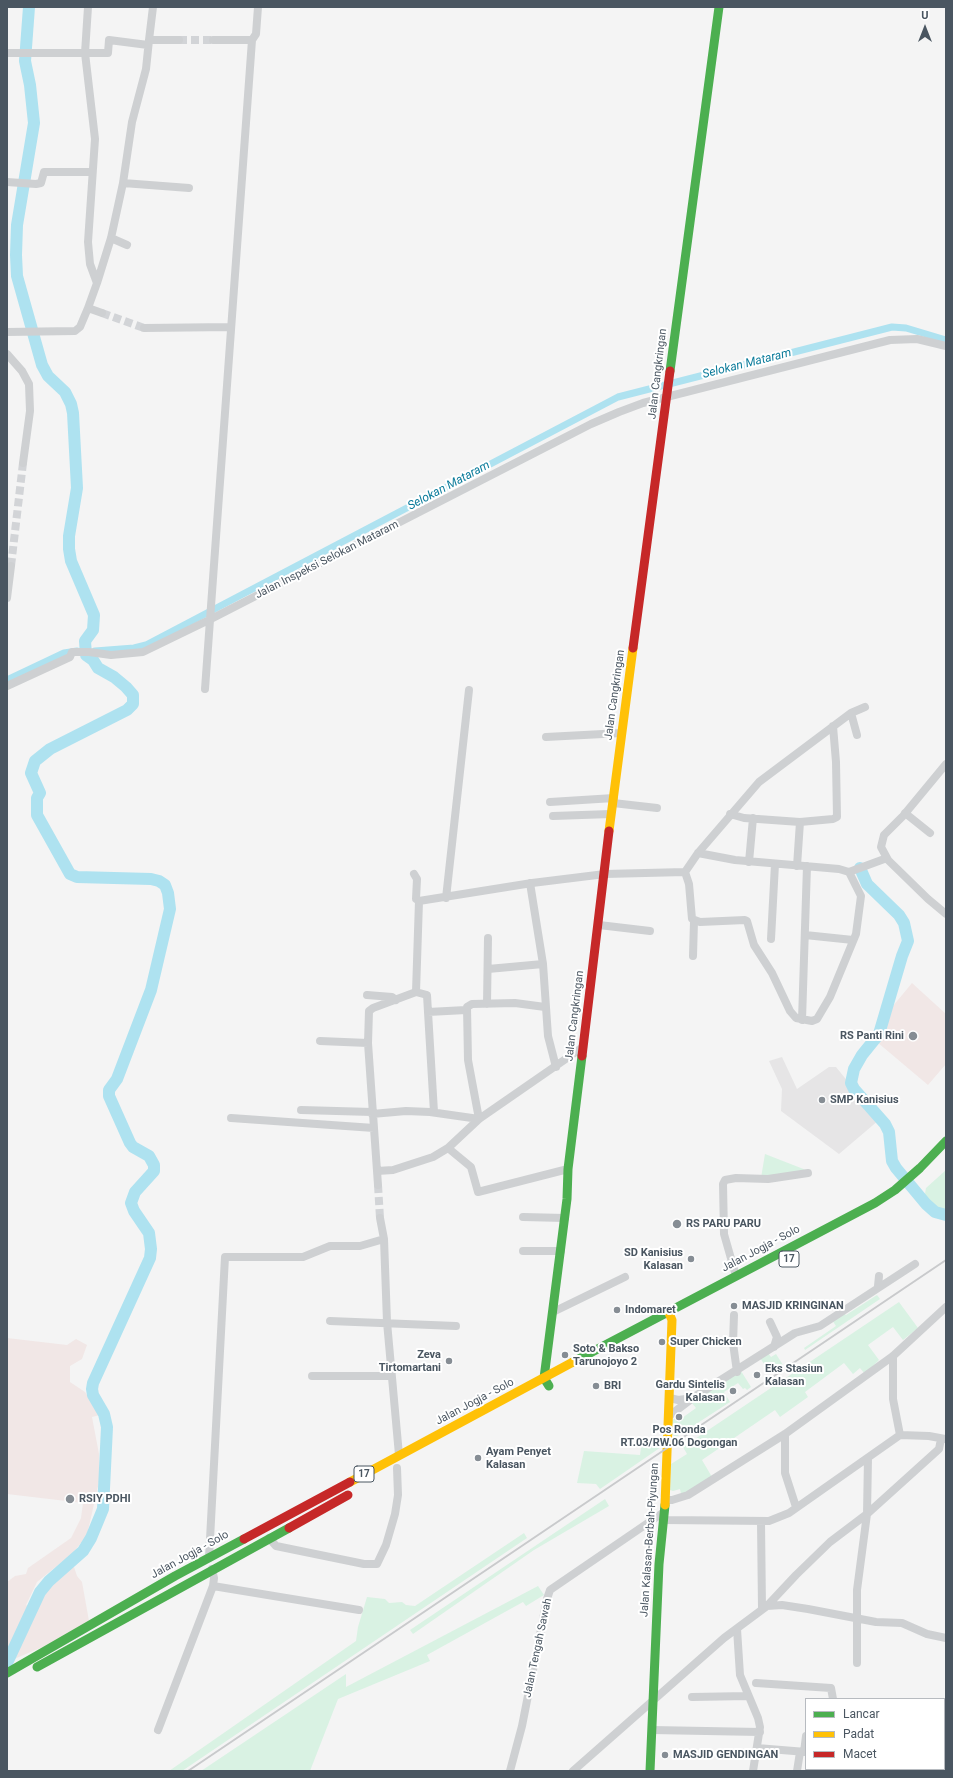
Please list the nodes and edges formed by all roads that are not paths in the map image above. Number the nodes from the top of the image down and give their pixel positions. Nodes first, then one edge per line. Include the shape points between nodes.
1 (88, 7) edge
2 (154, 7) edge
3 (258, 7) edge
4 (719, 7) edge
5 (179, 40) tunnel mouth
6 (213, 40) tunnel mouth
7 (252, 40) junction
8 (149, 42) junction
9 (7, 53) edge
10 (85, 53) junction
11 (92, 172) junction
12 (7, 182) edge
13 (123, 183) junction
14 (189, 188) dead end
15 (111, 238) junction
16 (127, 245) dead end
17 (97, 283) junction
18 (88, 308) junction
19 (102, 313) tunnel mouth
20 (231, 327) junction
21 (144, 328) tunnel mouth
22 (7, 332) edge
23 (945, 346) edge
24 (7, 354) edge
25 (667, 395) junction
26 (23, 463) tunnel mouth
27 (11, 566) dead end
28 (7, 598) edge
29 (210, 617) junction
30 (7, 686) edge
31 (204, 689) dead end
32 (469, 690) dead end
33 (865, 707) dead end
34 (851, 713) junction
35 (834, 726) junction
36 (622, 733) junction
37 (857, 735) dead end
38 (546, 737) dead end
39 (946, 764) edge
40 (613, 801) junction
41 (550, 802) dead end
42 (657, 808) dead end
43 (905, 813) junction
44 (611, 814) junction
45 (730, 814) junction
46 (553, 816) dead end
47 (753, 818) junction
48 (800, 822) junction
49 (930, 833) dead end
50 (698, 853) junction
51 (887, 858) junction
52 (749, 862) junction
53 (775, 864) junction
54 (797, 866) junction
55 (807, 866) junction
56 (685, 872) junction
57 (849, 872) junction
58 (414, 874) dead end
59 (605, 874) junction
60 (530, 883) junction
61 (446, 898) junction
62 (419, 901) junction
63 (946, 914) edge
64 (694, 921) junction
65 (599, 925) junction
66 (650, 932) dead end
67 (805, 935) junction
68 (488, 938) dead end
69 (771, 939) dead end
70 (853, 940) junction
71 (694, 956) dead end
72 (543, 964) junction
73 (488, 969) junction
74 (416, 992) junction
75 (367, 995) dead end
76 (396, 1000) junction
77 (487, 1004) junction
78 (545, 1007) junction
79 (466, 1010) junction
80 (428, 1012) junction
81 (802, 1020) junction
82 (320, 1041) dead end
83 (368, 1043) junction
84 (583, 1047) junction
85 (556, 1067) junction
86 (301, 1110) dead end
87 (434, 1112) junction
88 (372, 1113) junction
89 (231, 1118) dead end
90 (479, 1119) junction
91 (374, 1128) junction
92 (946, 1141) edge
93 (448, 1148) junction
94 (568, 1169) junction
95 (377, 1171) junction
96 (808, 1173) dead end
97 (915, 1185) dead end
98 (378, 1186) tunnel mouth
99 (893, 1203) dead end
100 (523, 1217) dead end
101 (380, 1218) tunnel mouth
102 (565, 1218) junction
103 (384, 1239) junction
104 (523, 1251) dead end
105 (561, 1251) junction
106 (914, 1264) dead end
107 (736, 1276) junction
108 (879, 1276) dead end
109 (625, 1277) dead end
110 (878, 1286) junction
111 (946, 1307) edge
112 (693, 1310) dead end
113 (553, 1312) junction
114 (668, 1312) junction
115 (734, 1315) dead end
116 (672, 1320) junction
117 (330, 1321) dead end
118 (387, 1322) junction
119 (770, 1322) dead end
120 (456, 1326) dead end
121 (774, 1347) junction
122 (893, 1356) junction
123 (604, 1357) dead end
124 (737, 1372) junction
125 (312, 1376) dead end
126 (391, 1376) junction
127 (563, 1378) dead end
128 (545, 1384) junction
129 (694, 1397) junction
130 (670, 1398) junction
131 (669, 1416) junction
132 (785, 1434) junction
133 (900, 1435) junction
134 (943, 1439) edge
135 (399, 1456) junction
136 (868, 1458) junction
137 (397, 1468) dead end
138 (357, 1490) dead end
139 (665, 1500) junction
140 (796, 1508) junction
141 (867, 1514) junction
142 (664, 1516) junction
143 (761, 1522) junction
144 (269, 1538) junction
145 (209, 1558) junction
146 (212, 1569) junction
147 (175, 1576) junction
148 (181, 1586) junction
149 (213, 1586) junction
150 (764, 1606) junction
151 (359, 1610) dead end
152 (857, 1618) junction
153 (737, 1629) junction
154 (946, 1638) edge
155 (856, 1663) dead end
156 (17, 1674) edge
157 (756, 1683) dead end
158 (748, 1696) junction
159 (692, 1697) dead end
160 (833, 1698) edge
161 (653, 1700) junction
162 (158, 1730) dead end
163 (652, 1730) junction
164 (760, 1732) junction
165 (757, 1748) junction
166 (804, 1752) edge
167 (510, 1771) edge
168 (573, 1771) edge
169 (650, 1771) edge
170 (753, 1771) edge
171 (797, 1771) edge

1 - 10 street
2 - 8 street
3 - 7 street via 256,34
4 - 25 main road, Jalan Cangkringan
5 - 8 street
6 - 7 street
7 - 20 street
8 - 10 street via 108,40 108,53
8 - 13 street via 146,69 132,122
9 - 10 street
10 - 11 street via 95,139
11 - 12 street via 44,172 41,183
11 - 17 street via 88,242 90,264
13 - 14 street
13 - 15 street
15 - 16 street
15 - 17 street
17 - 18 street
18 - 19 street
18 - 22 street via 80,327 75,330
20 - 21 street
20 - 29 street
23 - 25 street, Jalan Inspeksi Selokan Mataram via 917,339 890,340
24 - 26 street via 22,371 29,384 30,411
25 - 29 street, Jalan Inspeksi Selokan Mataram via 591,424
25 - 36 main road, Jalan Cangkringan
27 - 28 street
29 - 30 street, Jalan Inspeksi Selokan Mataram via 142,652 111,655 72,652 70,657
29 - 31 street
32 - 61 street
33 - 34 street
34 - 35 street
34 - 37 street
35 - 45 street via 760,782
35 - 48 street via 836,817
36 - 38 street
36 - 40 main road, Jalan Cangkringan
39 - 43 street
40 - 41 street
40 - 42 street
40 - 44 main road, Jalan Cangkringan
43 - 49 street
43 - 51 street via 882,839 881,847
44 - 46 street
44 - 59 main road, Jalan Cangkringan
45 - 47 street
45 - 50 street
47 - 48 street
47 - 52 street
48 - 54 street
50 - 52 street
50 - 56 street
51 - 57 street
51 - 63 street
52 - 53 street
53 - 54 street
53 - 69 street
54 - 55 street
55 - 57 street
55 - 67 street
56 - 59 street
56 - 64 street via 689,884 691,918
57 - 70 street via 862,901
58 - 62 street via 417,879 416,899
59 - 60 street
59 - 65 main road, Jalan Cangkringan
60 - 61 street
60 - 72 street
61 - 62 street
62 - 74 street
64 - 71 street
64 - 81 street via 747,921 756,950 772,974 790,1011
65 - 66 street
65 - 84 main road, Jalan Cangkringan
67 - 70 street
67 - 81 street
68 - 73 street
70 - 81 street via 830,997 818,1019
72 - 73 street
72 - 78 street
73 - 77 street
74 - 76 street
74 - 80 street via 427,995
75 - 76 street via 392,997
76 - 83 street via 370,1010
77 - 78 street via 515,1003
77 - 79 street via 469,1005
78 - 85 street via 548,1036
79 - 80 street
79 - 90 street via 468,1060
80 - 87 street
82 - 83 street
83 - 88 street
84 - 85 street
84 - 94 main road, Jalan Cangkringan
85 - 90 street
86 - 88 street
87 - 88 street
87 - 90 street
88 - 91 street
89 - 91 street
90 - 93 street
91 - 95 street
92 - 107 main road, Jalan Jogja - Solo / 17 via 920,1168 875,1203
93 - 94 street via 471,1167 478,1192
93 - 95 street via 416,1164
94 - 102 main road, Jalan Cangkringan
95 - 98 street
96 - 107 street via 768,1179 725,1180 724,1234
97 - 99 main road
100 - 102 street
101 - 103 street
102 - 105 main road, Jalan Cangkringan
103 - 118 street
103 - 145 street via 360,1246 330,1246 303,1257 225,1257
104 - 105 street
105 - 113 main road, Jalan Cangkringan
106 - 110 street via 886,1284
107 - 114 main road, Jalan Jogja - Solo / 17
108 - 110 street
109 - 113 street
110 - 121 street via 820,1326 795,1334
111 - 122 street
112 - 116 main road
113 - 128 main road, Jalan Cangkringan
114 - 116 main road, Jalan Kalasan-Berbah-Piyungan
114 - 128 main road, Jalan Jogja - Solo / 17
115 - 124 street via 733,1343
116 - 123 main road
116 - 130 main road, Jalan Kalasan-Berbah-Piyungan
117 - 118 street
118 - 120 street
118 - 126 street
119 - 121 street via 777,1337
121 - 124 street
122 - 132 street
122 - 133 street via 893,1399
124 - 129 street
125 - 126 street
126 - 135 street
127 - 128 main road, Jalan Jogja - Solo / 17
128 - 135 main road, Jalan Jogja - Solo / 17
129 - 130 street via 678,1400
129 - 131 street
130 - 131 main road, Jalan Kalasan-Berbah-Piyungan
131 - 139 main road, Jalan Kalasan-Berbah-Piyungan
132 - 139 street via 688,1495
132 - 140 street via 785,1474
133 - 134 street
133 - 136 street
134 - 141 street via 939,1449
135 - 145 main road, Jalan Jogja - Solo / 17
136 - 140 street
136 - 141 street
137 - 144 street via 398,1495 395,1514 386,1545 377,1564 364,1564 276,1546
138 - 144 main road, Jalan Jogja - Solo / 17
139 - 142 main road, Jalan Kalasan-Berbah-Piyungan
140 - 143 street via 779,1518
141 - 150 street via 830,1542
141 - 152 street via 857,1590
142 - 143 street
142 - 161 main road, Jalan Kalasan-Berbah-Piyungan
142 - 167 street, Jalan Tengah Sawah via 550,1590 522,1726
143 - 150 street
144 - 146 main road, Jalan Jogja - Solo / 17
145 - 147 main road, Jalan Jogja - Solo / 17
146 - 148 main road, Jalan Jogja - Solo / 17
146 - 149 street
147 - 148 main road
147 - 156 main road, Jalan Jogja - Solo / 17 via 93,1622
148 - 156 main road, Jalan Jogja - Solo / 17
149 - 151 street
149 - 162 street
150 - 152 street via 782,1605
150 - 153 street
152 - 154 street via 902,1623 927,1634
152 - 155 street
153 - 158 street via 740,1675
153 - 161 street
157 - 160 street via 831,1688
158 - 159 street
158 - 164 street via 758,1718
161 - 163 main road, Jalan Kalasan-Berbah-Piyungan
161 - 168 street
163 - 164 street
163 - 169 main road, Jalan Kalasan-Berbah-Piyungan
164 - 165 street
165 - 166 street
165 - 170 street
166 - 171 street

